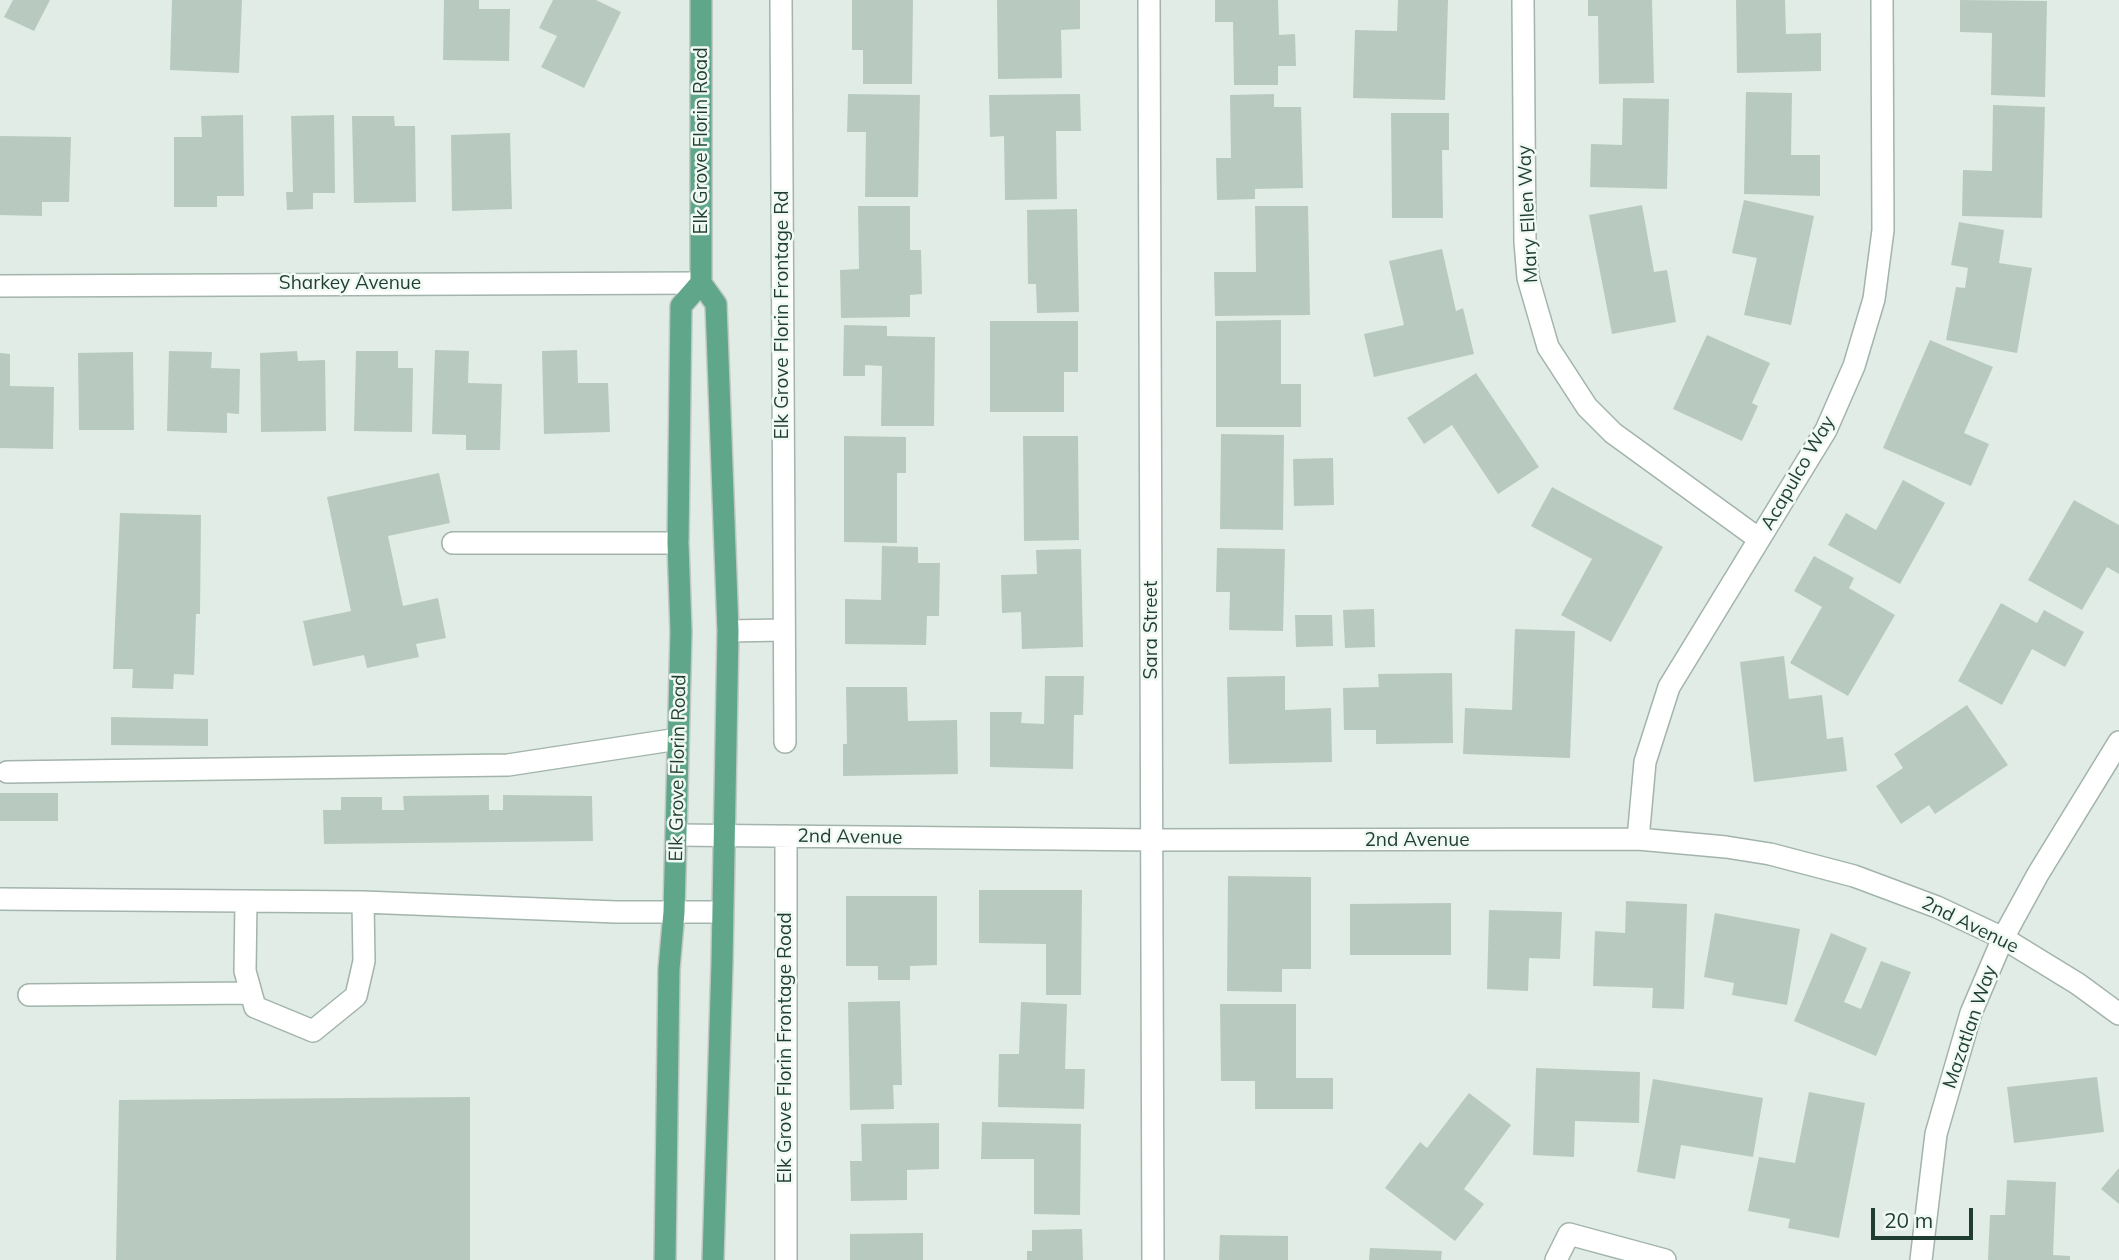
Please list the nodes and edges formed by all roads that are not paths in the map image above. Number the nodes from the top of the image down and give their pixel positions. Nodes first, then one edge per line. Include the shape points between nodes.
1 (701, 0) edge
2 (781, 0) edge
3 (1149, 0) edge
4 (1523, 0) edge
5 (1882, 0) edge
6 (701, 283) junction
7 (0, 286) edge
8 (1759, 539) junction
9 (453, 542) dead end
10 (678, 542) junction
11 (783, 630) junction
12 (727, 631) junction
13 (678, 739) junction
14 (785, 742) dead end
15 (2119, 742) edge
16 (7, 772) dead end
17 (724, 834) junction
18 (677, 835) junction
19 (786, 836) junction
20 (1638, 839) junction
21 (1152, 840) junction
22 (0, 899) edge
23 (246, 901) junction
24 (363, 902) junction
25 (674, 912) junction
26 (723, 912) junction
27 (2003, 938) junction
28 (251, 993) junction
29 (29, 995) dead end
30 (2119, 1014) edge
31 (665, 1260) edge
32 (713, 1260) edge
33 (786, 1260) edge
34 (1153, 1260) edge
35 (1556, 1260) edge
36 (1665, 1260) edge
37 (1921, 1260) edge

1 - 6 main road, Elk Grove Florin Road
2 - 11 street, Elk Grove Florin Frontage Rd
3 - 21 street, Sara Street
4 - 8 street, Mary Ellen Way via 1525,242 1528,278 1548,347 1587,407 1613,433
5 - 8 street, Acapulco Way via 1883,230 1874,299 1854,366 1826,430
6 - 7 street, Sharkey Avenue
6 - 10 main road, Elk Grove Florin Road via 681,306
6 - 12 main road, Elk Grove Florin Road via 716,304
8 - 20 street, Acapulco Way via 1669,687 1645,762
9 - 10 street
10 - 13 main road, Elk Grove Florin Road
11 - 12 street
11 - 14 street, Elk Grove Florin Frontage Rd
12 - 17 main road, Elk Grove Florin Road
13 - 16 street via 508,765
13 - 18 main road, Elk Grove Florin Road
15 - 27 street, Mazatlan Way
17 - 18 street, 2nd Avenue
17 - 19 street, 2nd Avenue
17 - 26 main road, Elk Grove Florin Road
18 - 25 main road, Elk Grove Florin Road
19 - 21 street, 2nd Avenue
19 - 33 street, Elk Grove Florin Frontage Road
20 - 21 street, 2nd Avenue
20 - 27 street, 2nd Avenue via 1748,851 1854,876
21 - 34 street, Sara Street
22 - 23 street
23 - 24 street
23 - 28 street via 245,971
24 - 25 street
24 - 28 street via 363,961 356,996 313,1031 255,1007
25 - 26 street
25 - 31 main road, Elk Grove Florin Road via 669,969
26 - 32 main road, Elk Grove Florin Road
27 - 30 street, 2nd Avenue
27 - 37 street, Mazatlan Way via 1971,1013 1946,1094 1936,1134
28 - 29 street
35 - 36 street via 1569,1234

